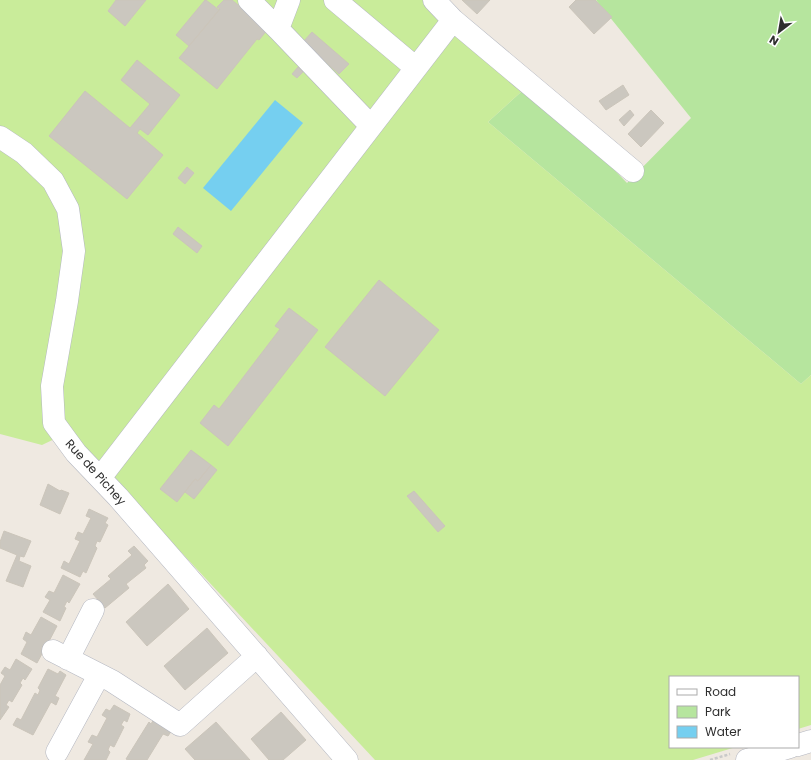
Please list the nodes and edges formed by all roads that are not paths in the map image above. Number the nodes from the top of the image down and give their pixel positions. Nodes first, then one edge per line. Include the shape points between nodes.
1 (249, 0) edge
2 (289, 0) edge
3 (335, 0) edge
4 (434, 0) edge
5 (452, 20) junction
6 (278, 29) junction
7 (416, 68) junction
8 (371, 126) junction
9 (0, 137) edge
10 (634, 171) dead end
11 (100, 478) junction
12 (93, 610) dead end
13 (257, 656) junction
14 (99, 675) junction
15 (811, 741) edge
16 (799, 745) edge
17 (787, 748) edge
18 (57, 752) dead end
19 (347, 760) edge
20 (747, 760) edge

1 - 6 street
2 - 6 street
3 - 7 street
4 - 5 street
5 - 7 street
5 - 10 street
6 - 8 street
7 - 8 street
8 - 11 street
9 - 11 street, Rue de Pichey via 24,153 53,181 68,208 74,251 52,386 54,423 76,453
11 - 13 street, Rue de Pichey
12 - 14 street via 60,655
13 - 14 street via 180,725
13 - 19 street, Rue de Pichey
14 - 18 street
15 - 16 street
17 - 20 street

